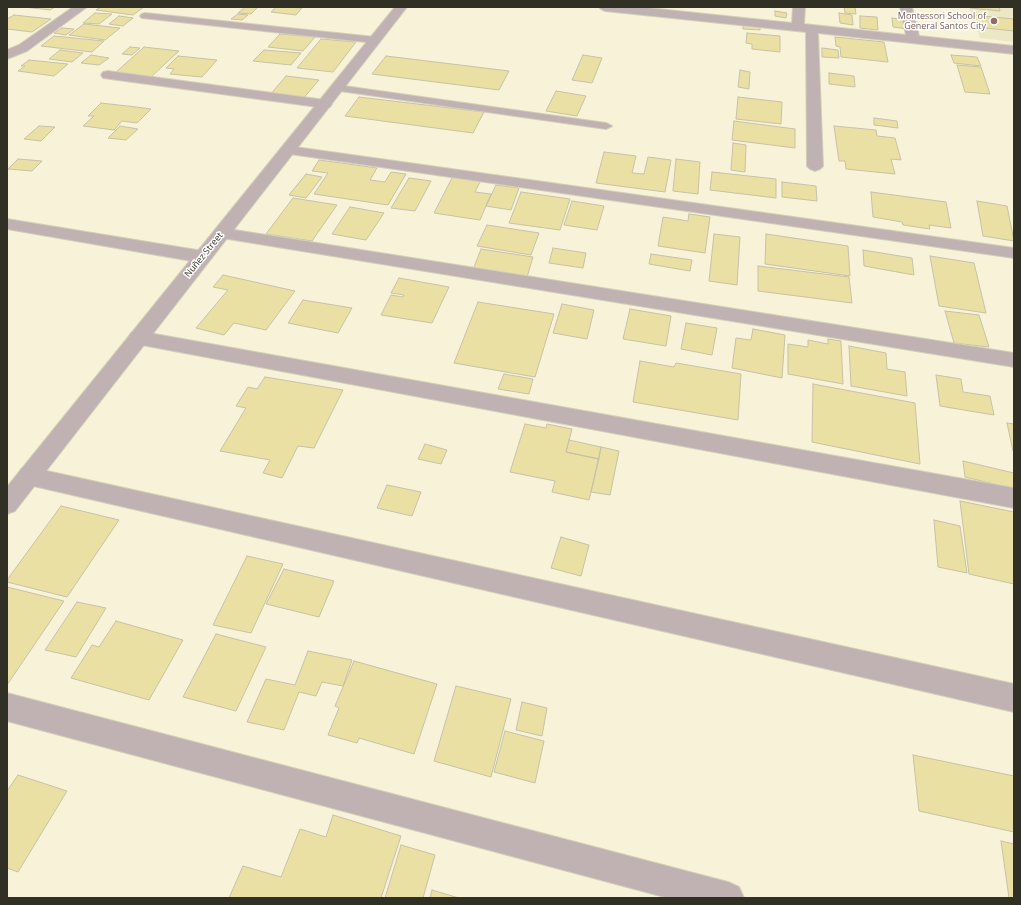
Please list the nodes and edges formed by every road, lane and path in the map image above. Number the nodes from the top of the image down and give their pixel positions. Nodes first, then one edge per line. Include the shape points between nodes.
1 (81, 7) edge
2 (401, 7) edge
3 (606, 7) edge
4 (799, 7) edge
5 (906, 7) edge
6 (638, 9) edge
7 (145, 16) dead end
8 (805, 28) junction
9 (913, 39) junction
10 (375, 40) junction
11 (1014, 50) edge
12 (7, 55) edge
13 (108, 74) dead end
14 (337, 88) junction
15 (325, 104) junction
16 (606, 126) dead end
17 (288, 150) junction
18 (815, 166) dead end
19 (7, 224) edge
20 (222, 233) junction
21 (1014, 253) edge
22 (202, 257) junction
23 (138, 338) junction
24 (1014, 360) edge
25 (29, 476) junction
26 (1014, 498) edge
27 (7, 504) edge
28 (1014, 698) edge
29 (7, 707) edge
30 (728, 898) edge

1 - 12 street via 24,48
2 - 10 street, Nuñez Street
3 - 6 street
4 - 8 street
5 - 9 street
6 - 8 street
7 - 10 lane
8 - 9 street
8 - 18 street
9 - 11 street
10 - 14 street, Nuñez Street
13 - 15 street
14 - 15 street, Nuñez Street
14 - 16 lane
15 - 17 street, Nuñez Street
17 - 20 street, Nuñez Street
17 - 21 street
19 - 22 street
20 - 22 street, Nuñez Street
20 - 24 street
22 - 23 street, Nuñez Street
23 - 25 street, Nuñez Street
23 - 26 street
25 - 27 street, Nuñez Street
25 - 28 street
29 - 30 street

